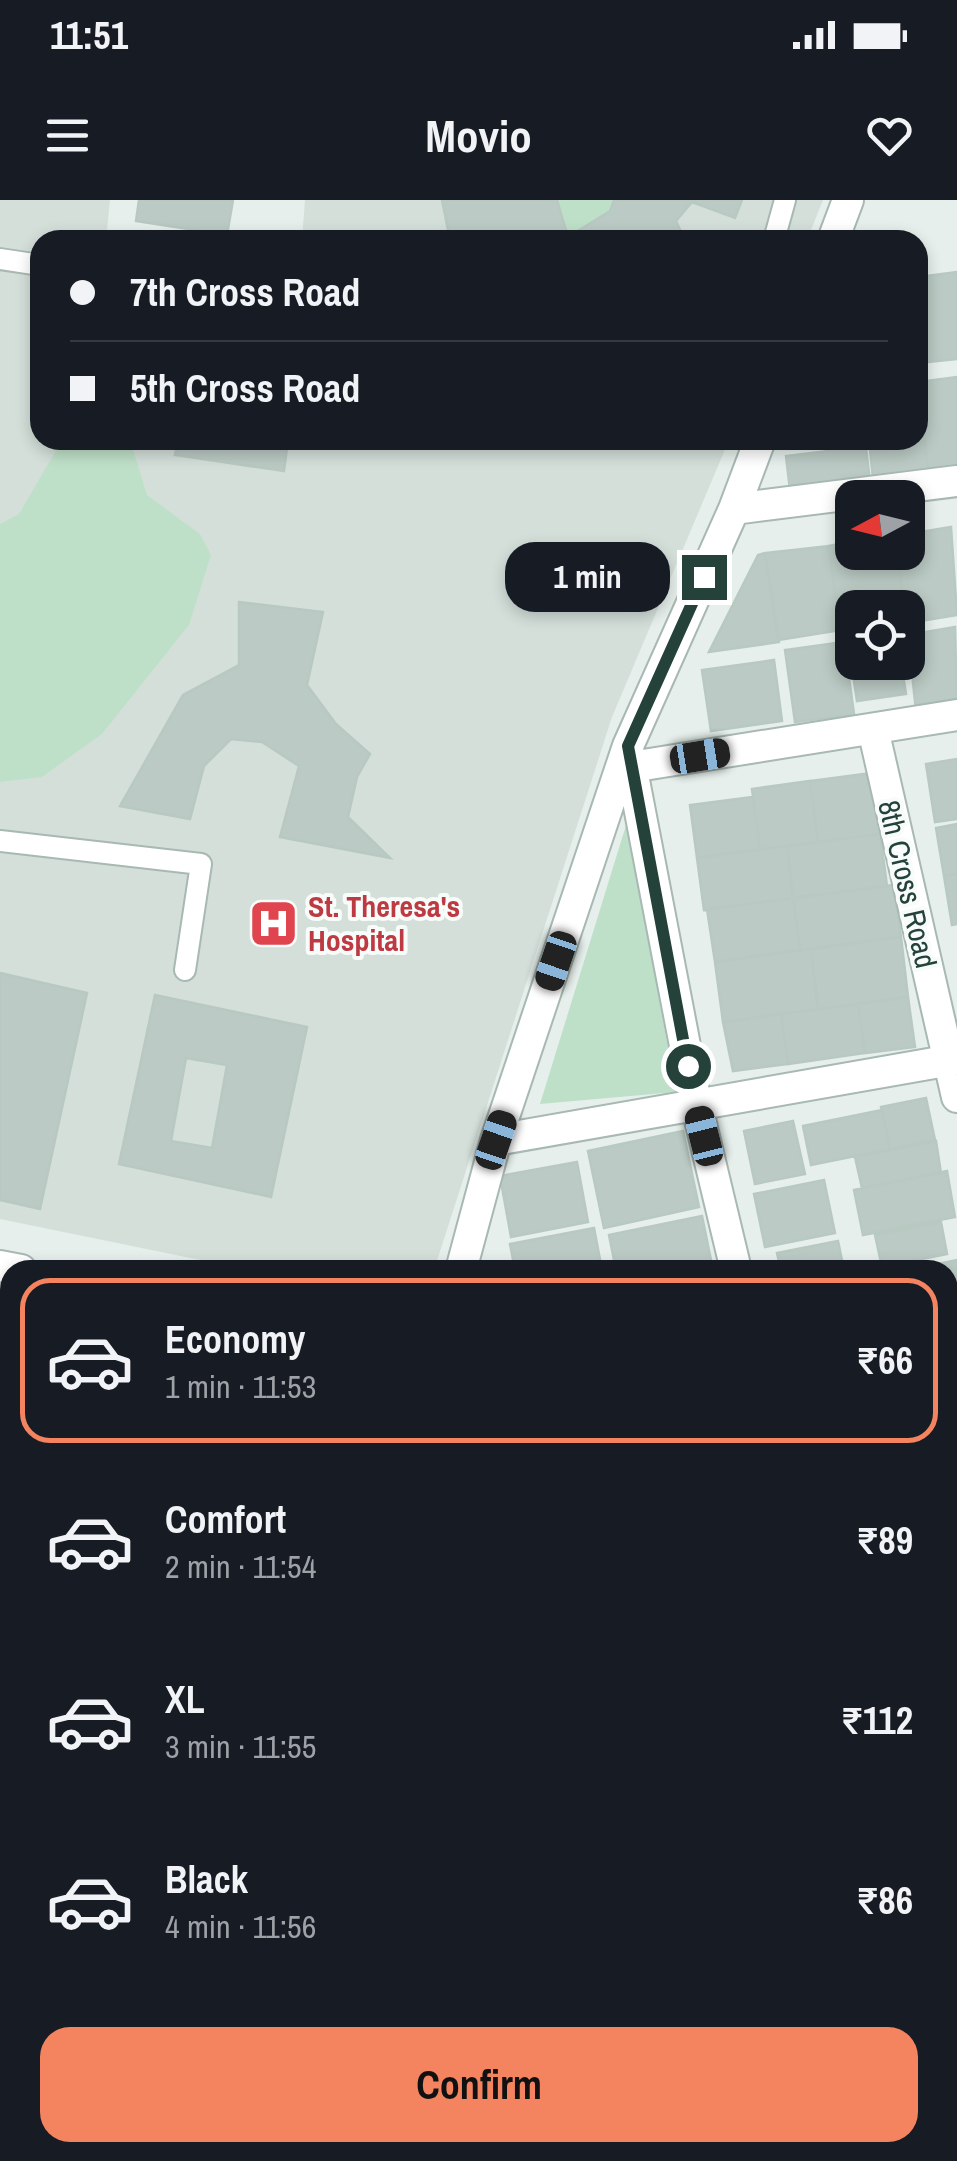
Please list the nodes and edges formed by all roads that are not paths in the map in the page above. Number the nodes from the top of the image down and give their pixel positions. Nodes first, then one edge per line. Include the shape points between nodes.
1 (785, 200) edge
2 (848, 200) edge
3 (777, 230) edge
4 (837, 230) edge
5 (0, 259) edge
6 (30, 264) edge
7 (756, 450) edge
8 (957, 481) edge
9 (734, 510) junction
10 (957, 716) edge
11 (873, 729) junction
12 (630, 757) junction
13 (0, 842) edge
14 (185, 970) dead end
15 (953, 1060) edge
16 (957, 1097) edge
17 (696, 1103) junction
18 (496, 1140) junction
19 (467, 1236) junction
20 (463, 1260) edge
21 (473, 1260) edge
22 (734, 1260) edge

1 - 3 lane
2 - 4 street
5 - 6 lane
7 - 9 street
8 - 9 street
9 - 12 street
10 - 11 street
11 - 12 street
11 - 15 street, 8th Cross Road
12 - 17 street
12 - 18 street
13 - 14 lane via 201,864
15 - 16 street, 8th Cross Road
15 - 17 street
17 - 18 street
17 - 22 street
18 - 19 street
19 - 20 street
19 - 21 street

